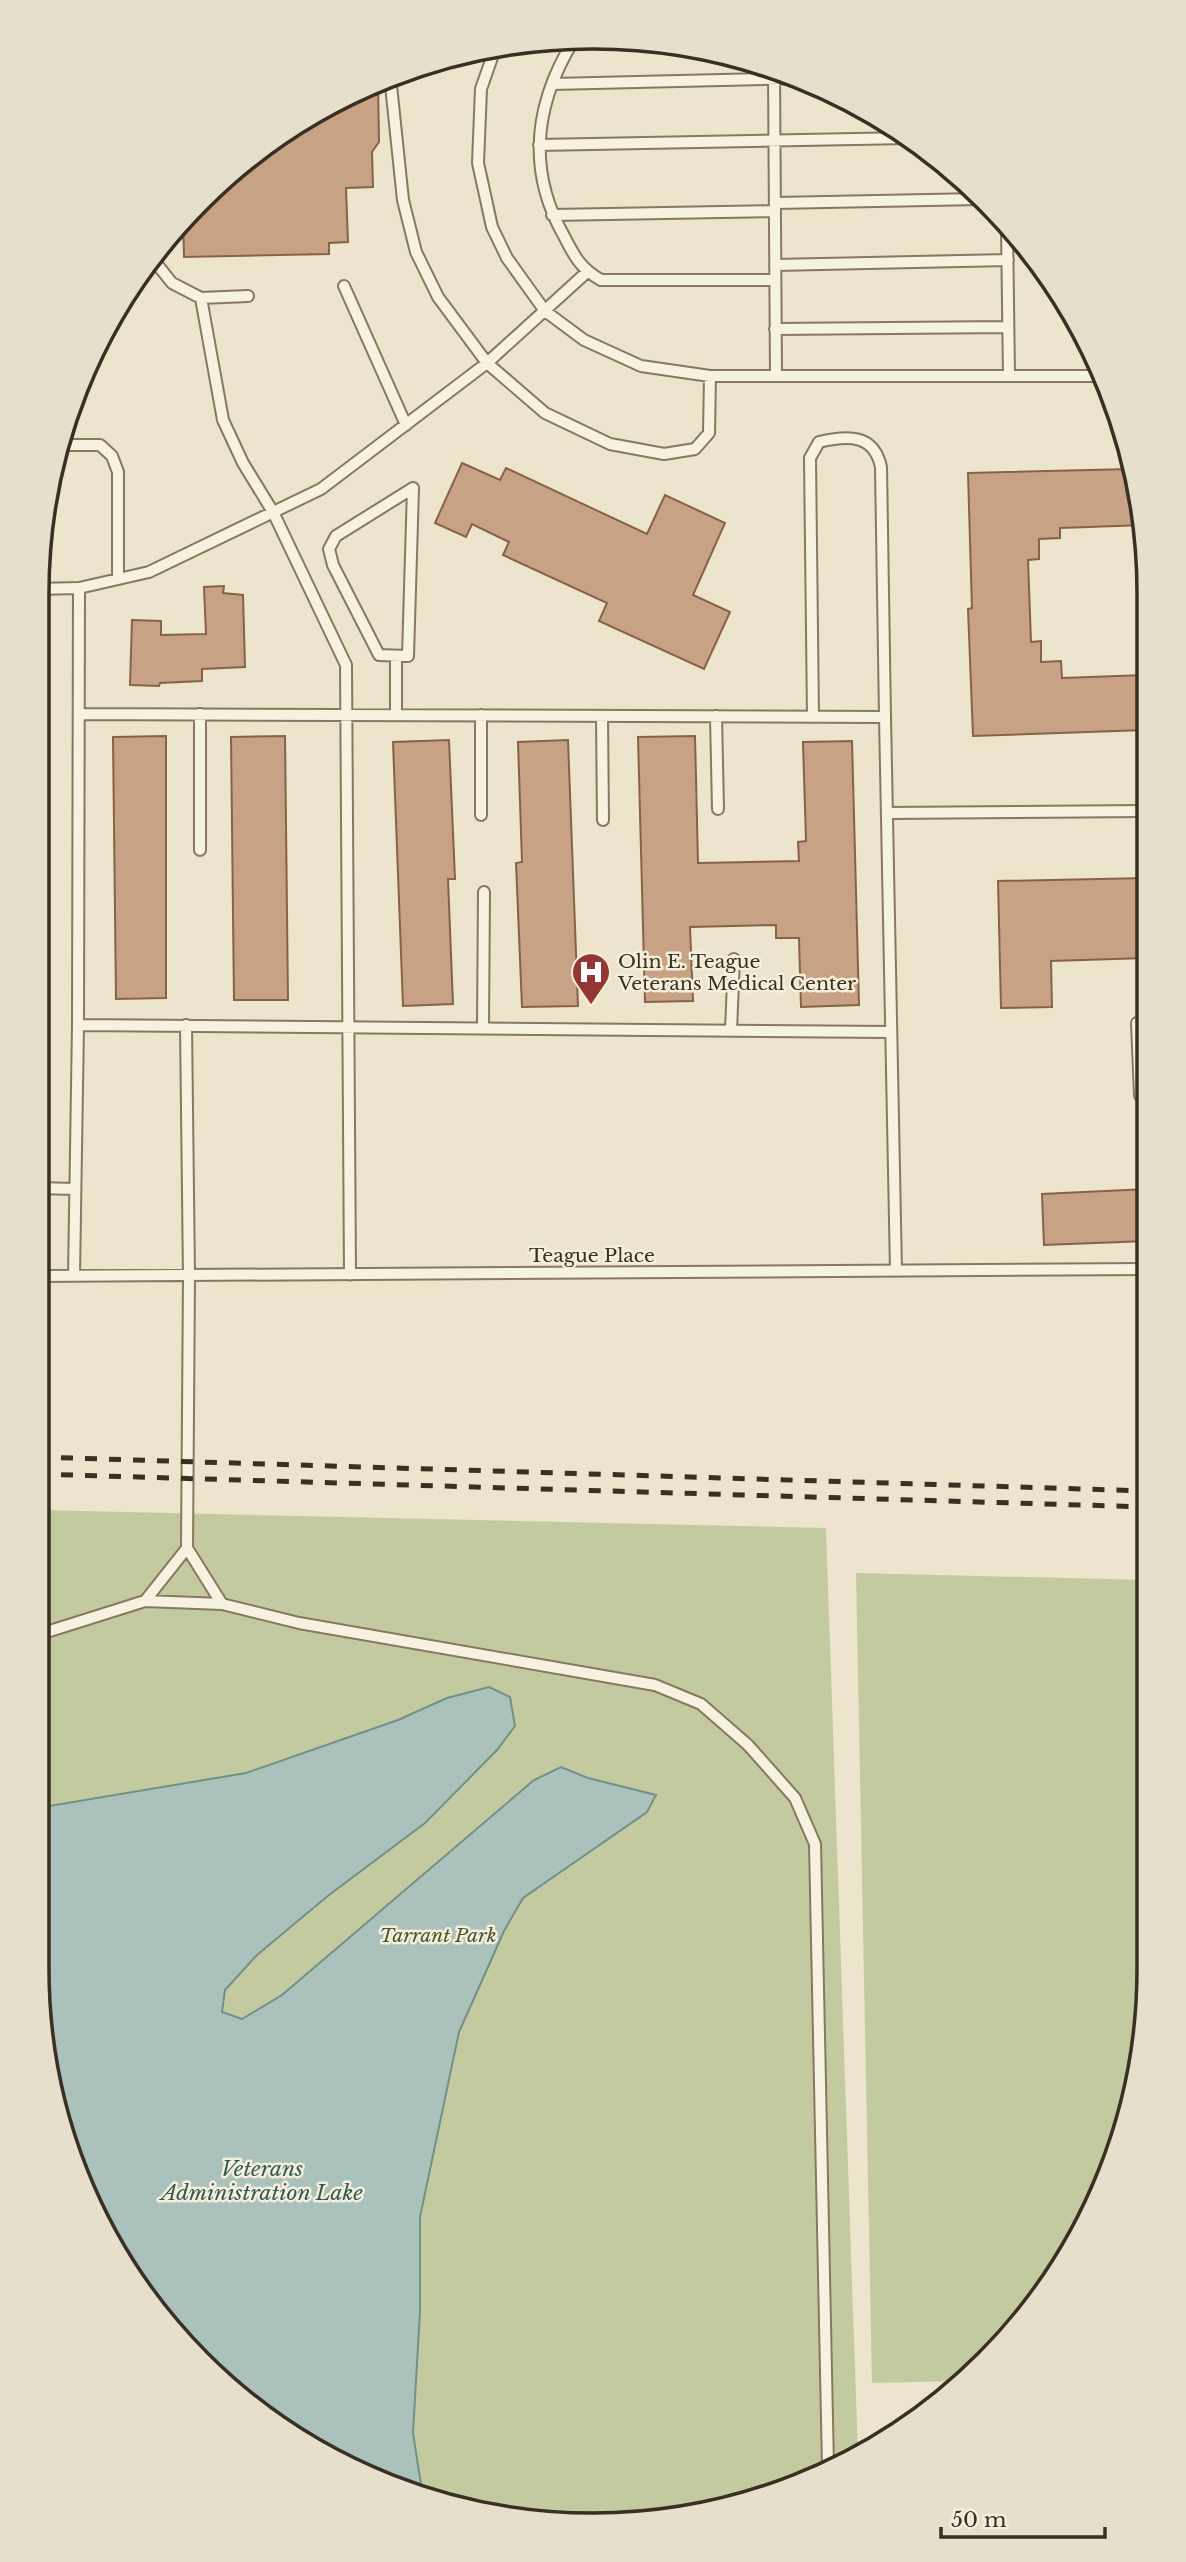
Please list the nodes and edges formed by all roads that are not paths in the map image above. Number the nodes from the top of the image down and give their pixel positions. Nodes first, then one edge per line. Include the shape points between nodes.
1 (566, 50) edge
2 (492, 58) edge
3 (757, 75) edge
4 (774, 80) edge
5 (552, 84) junction
6 (391, 88) edge
7 (891, 138) edge
8 (775, 141) junction
9 (539, 145) junction
10 (969, 199) edge
11 (775, 207) junction
12 (552, 215) junction
13 (1007, 241) edge
14 (1008, 260) junction
15 (775, 265) junction
16 (158, 266) edge
17 (587, 272) junction
18 (775, 280) junction
19 (344, 286) dead end
20 (248, 296) dead end
21 (201, 298) junction
22 (545, 311) junction
23 (1009, 327) junction
24 (775, 330) junction
25 (487, 363) junction
26 (710, 376) junction
27 (776, 376) junction
28 (1009, 376) junction
29 (1092, 376) edge
30 (406, 425) junction
31 (70, 445) edge
32 (273, 512) junction
33 (118, 579) junction
34 (79, 588) junction
35 (49, 589) edge
36 (396, 656) junction
37 (79, 714) junction
38 (200, 714) junction
39 (346, 714) junction
40 (396, 715) junction
41 (481, 715) junction
42 (602, 716) junction
43 (716, 716) junction
44 (813, 717) junction
45 (885, 717) junction
46 (718, 809) dead end
47 (1137, 811) edge
48 (887, 813) junction
49 (481, 814) dead end
50 (603, 820) dead end
51 (200, 850) dead end
52 (484, 892) dead end
53 (734, 959) dead end
54 (78, 1025) junction
55 (186, 1025) junction
56 (347, 1026) junction
57 (483, 1028) junction
58 (731, 1030) junction
59 (891, 1032) junction
60 (49, 1188) edge
61 (75, 1189) junction
62 (1137, 1269) edge
63 (896, 1271) junction
64 (350, 1275) junction
65 (49, 1276) edge
66 (74, 1276) junction
67 (189, 1276) junction
68 (187, 1548) junction
69 (145, 1601) junction
70 (222, 1604) junction
71 (49, 1631) edge
72 (828, 2460) edge

1 - 5 lane
2 - 22 lane via 481,89 478,163 483,193 507,258
3 - 5 lane
4 - 8 lane
5 - 9 lane
6 - 25 lane via 403,200 416,252 438,297
7 - 8 lane
8 - 9 lane
8 - 11 lane
9 - 12 lane via 542,181
10 - 11 lane
11 - 12 lane
11 - 15 lane
12 - 17 lane
13 - 14 lane
14 - 15 lane
14 - 23 lane
15 - 18 lane
16 - 21 lane via 172,283
17 - 18 lane via 601,280
17 - 22 lane
18 - 24 lane
19 - 30 lane
20 - 21 lane
21 - 32 lane via 223,419
22 - 25 lane
22 - 26 lane via 584,340 641,366
23 - 24 lane
23 - 28 lane
24 - 27 lane
25 - 26 lane via 545,413 610,444 664,454 695,449 709,433
25 - 30 lane
26 - 27 lane
27 - 28 lane
28 - 29 lane
30 - 32 lane via 321,489
31 - 33 lane via 100,445 112,456 118,472
32 - 33 lane via 149,572
32 - 39 lane via 346,665
33 - 34 lane
34 - 35 lane
34 - 37 lane
36 - 36 lane via 408,656 413,488 336,536 329,549 379,655
36 - 40 lane
37 - 38 lane
37 - 54 lane
38 - 39 lane
38 - 51 lane
39 - 40 lane
39 - 56 lane
40 - 41 lane
41 - 42 lane
41 - 49 lane
42 - 43 lane
42 - 50 lane
43 - 44 lane
43 - 46 lane
44 - 45 lane
44 - 45 lane via 810,458 819,442 834,439 865,441 874,447 881,467
45 - 48 lane
47 - 48 lane
48 - 59 lane
52 - 57 lane
53 - 58 lane
54 - 55 lane
54 - 61 lane
55 - 56 lane
55 - 67 lane
56 - 57 lane
56 - 64 lane
57 - 58 lane
58 - 59 lane
59 - 63 lane
60 - 61 lane
61 - 66 lane
62 - 63 lane, Teague Place
63 - 64 lane, Teague Place
64 - 67 lane, Teague Place
65 - 66 lane, Teague Place
66 - 67 lane, Teague Place
67 - 68 lane
68 - 69 lane
68 - 70 lane
69 - 70 lane
69 - 71 lane
70 - 72 lane via 299,1623 655,1685 701,1704 748,1745 795,1798 815,1844

